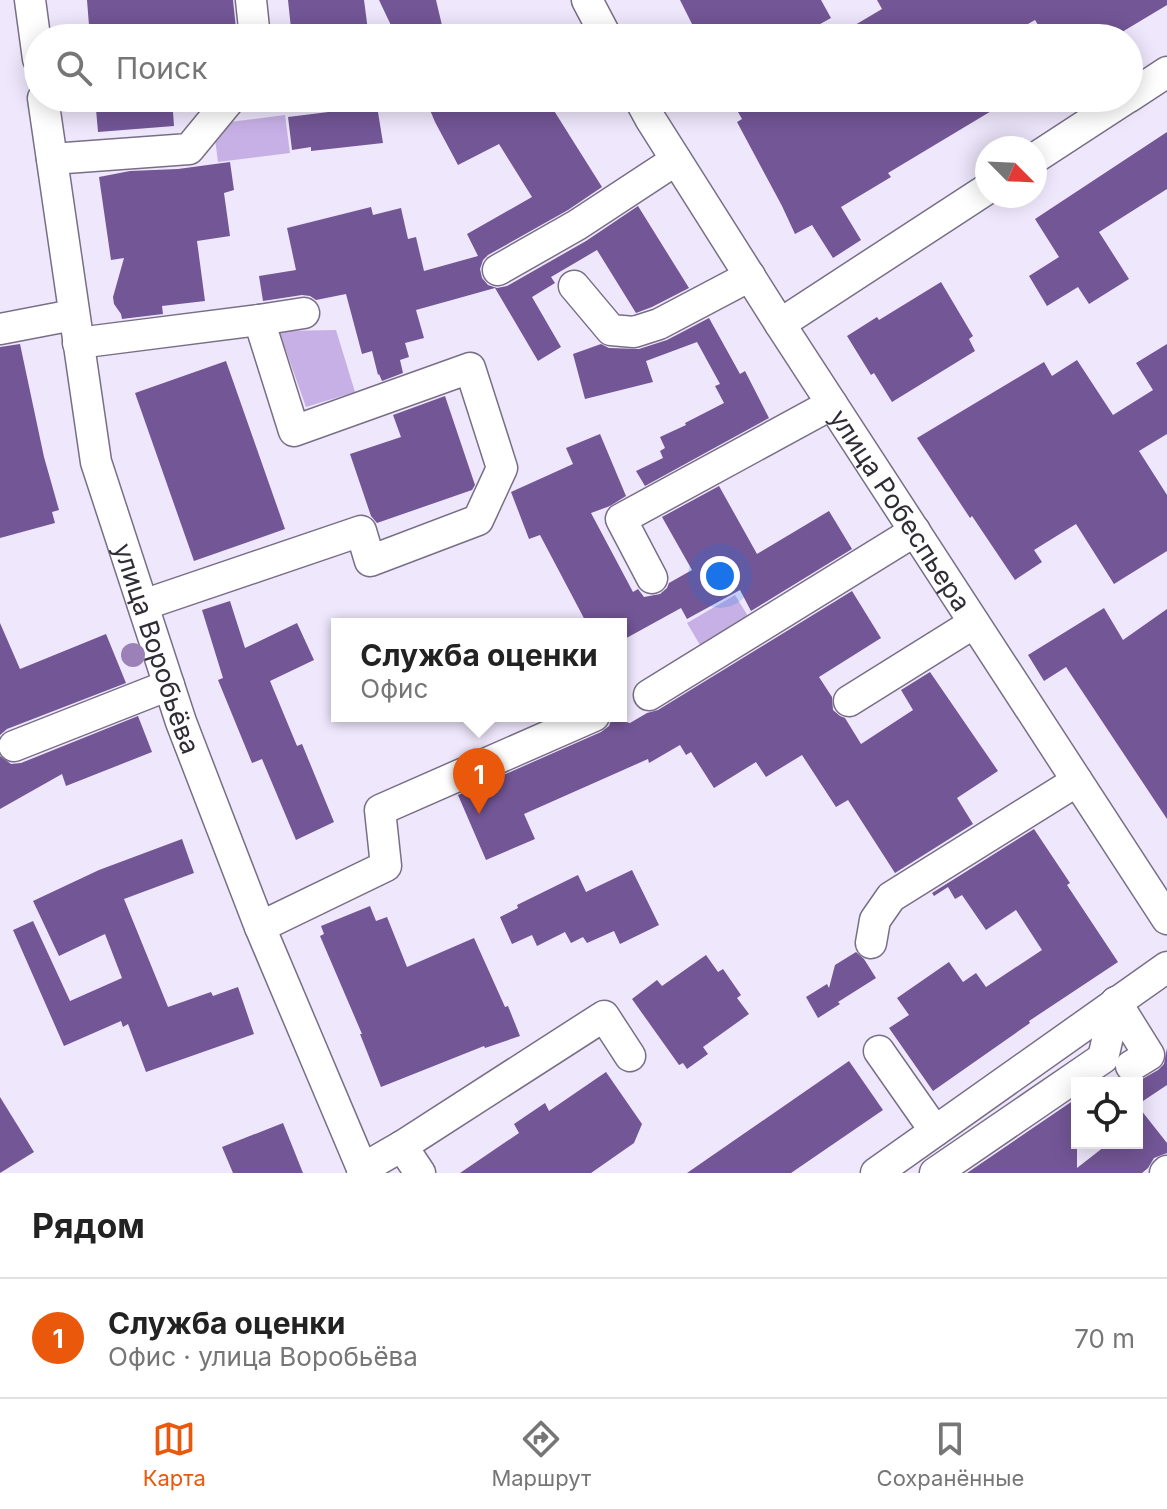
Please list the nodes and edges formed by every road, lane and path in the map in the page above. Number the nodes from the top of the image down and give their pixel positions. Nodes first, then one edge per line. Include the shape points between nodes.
1 (30, 0) edge
2 (251, 0) edge
3 (587, 0) edge
4 (33, 24) edge
5 (254, 24) edge
6 (600, 24) edge
7 (1167, 72) edge
8 (1143, 87) edge
9 (45, 112) edge
10 (219, 112) edge
11 (647, 112) edge
12 (1105, 112) edge
13 (1047, 150) edge
14 (52, 159) junction
15 (676, 160) junction
16 (975, 197) edge
17 (498, 270) dead end
18 (750, 276) junction
19 (574, 286) dead end
20 (304, 313) dead end
21 (259, 320) junction
22 (780, 324) junction
23 (0, 329) edge
24 (76, 329) junction
25 (832, 404) junction
26 (915, 531) junction
27 (652, 578) dead end
28 (143, 605) junction
29 (974, 623) junction
30 (169, 685) junction
31 (649, 695) dead end
32 (849, 701) dead end
33 (580, 722) edge
34 (14, 746) dead end
35 (1077, 781) junction
36 (1167, 919) edge
37 (260, 927) junction
38 (871, 943) dead end
39 (1167, 967) edge
40 (1116, 1002) junction
41 (879, 1051) dead end
42 (630, 1056) dead end
43 (1131, 1066) dead end
44 (935, 1131) junction
45 (402, 1146) junction
46 (363, 1171) edge
47 (420, 1173) edge
48 (876, 1173) edge
49 (935, 1173) edge

1 - 4 street
2 - 5 street
3 - 6 street
7 - 8 street
9 - 14 street, улица Воробьёва
10 - 14 street via 189,149
11 - 15 street, улица Робеспьера
12 - 13 street
14 - 24 street, улица Воробьёва
15 - 17 street
15 - 18 street, улица Робеспьера
16 - 22 street
18 - 19 street via 634,332 611,330
18 - 22 street, улица Робеспьера
20 - 21 street
21 - 24 street
21 - 28 street via 294,431 470,368 502,468 478,520 424,541 370,561 361,531
22 - 25 street, улица Робеспьера
23 - 24 street
24 - 28 street, улица Воробьёва via 96,462
25 - 26 street, улица Робеспьера
25 - 27 street via 621,519
26 - 29 street, улица Робеспьера
26 - 31 street
28 - 30 street, улица Воробьёва
29 - 32 street
29 - 35 street, улица Робеспьера
30 - 34 street
30 - 37 street, улица Воробьёва
33 - 37 street via 380,810 386,866
35 - 36 street, улица Робеспьера
35 - 38 street via 891,897 875,920
37 - 46 street, улица Воробьёва
39 - 40 street
40 - 43 street via 1149,1055
40 - 44 street
40 - 49 street via 1103,1058
41 - 44 street
42 - 45 street via 604,1016
44 - 48 street
45 - 46 street
45 - 47 street

